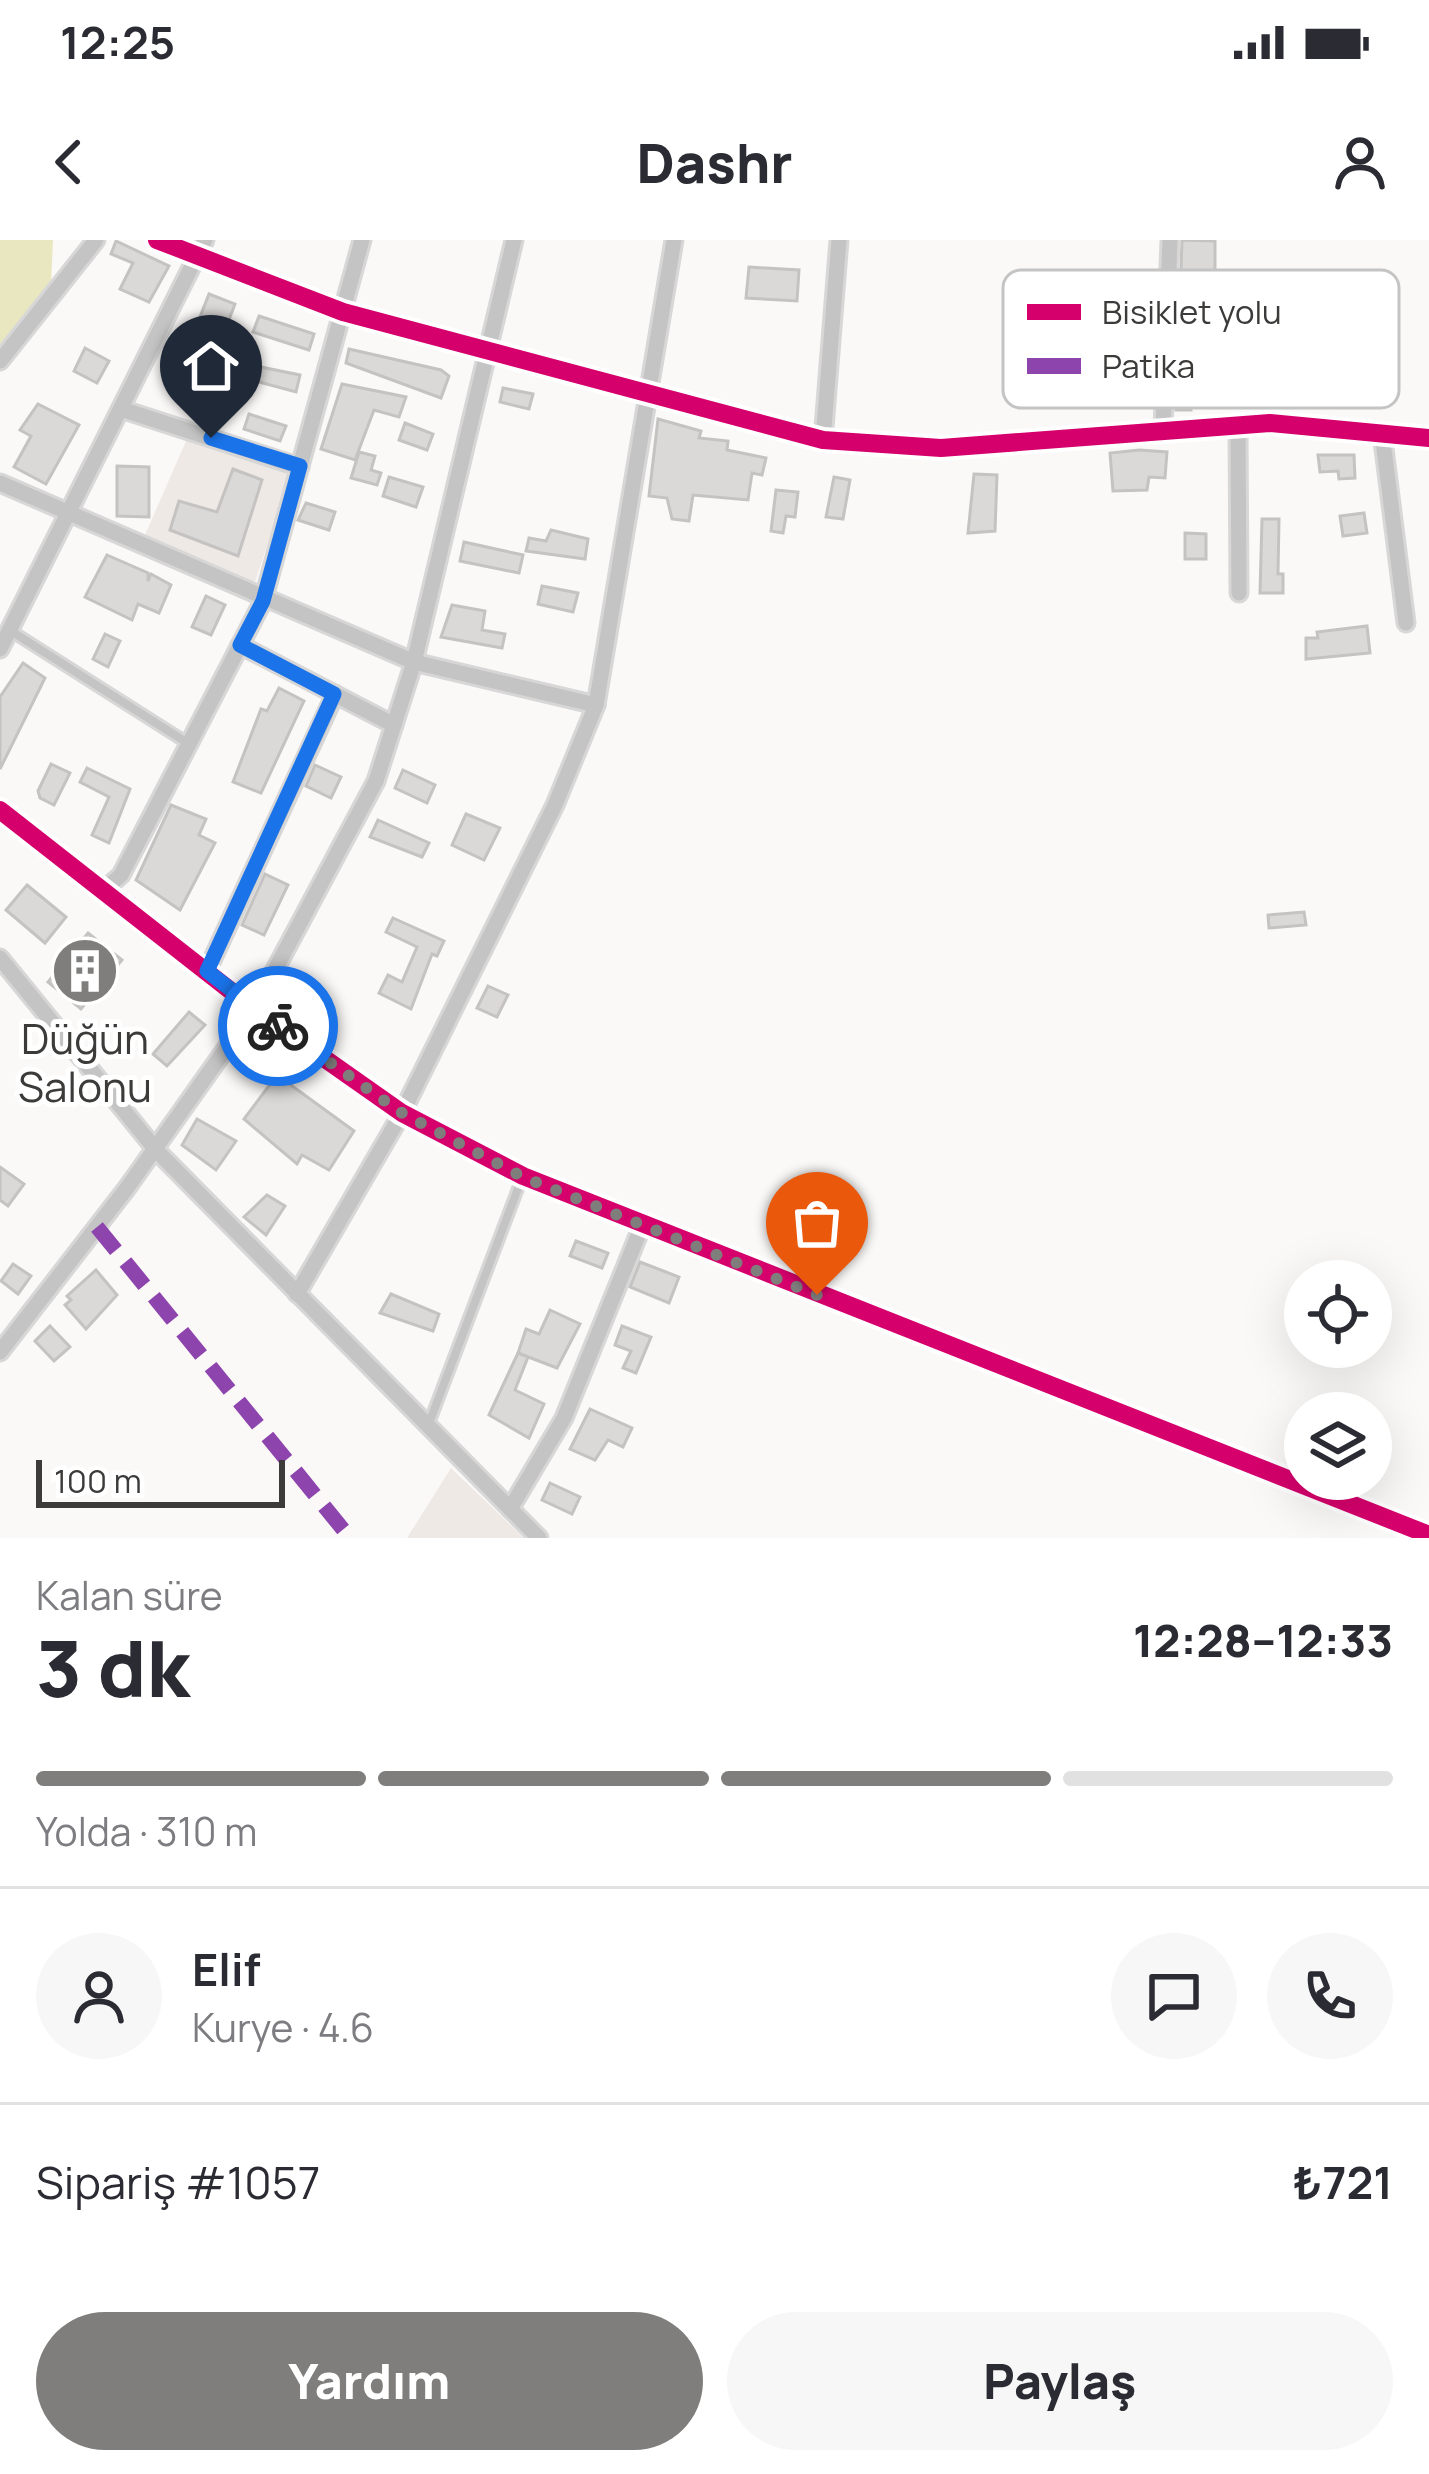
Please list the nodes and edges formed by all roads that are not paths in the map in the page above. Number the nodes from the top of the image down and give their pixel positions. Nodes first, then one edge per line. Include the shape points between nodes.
1 (96, 240) edge
2 (157, 240) edge
3 (205, 240) edge
4 (362, 240) edge
5 (514, 240) edge
6 (674, 240) edge
7 (839, 240) edge
8 (1170, 240) edge
9 (198, 258) junction
10 (1169, 270) edge
11 (343, 312) junction
12 (490, 351) junction
13 (0, 361) edge
14 (647, 395) junction
15 (1164, 408) edge
16 (121, 409) junction
17 (1238, 424) junction
18 (1163, 430) junction
19 (1382, 433) junction
20 (1429, 438) edge
21 (823, 440) junction
22 (300, 466) junction
23 (0, 484) edge
24 (68, 515) junction
25 (1239, 593) dead end
26 (263, 601) junction
27 (1406, 623) dead end
28 (9, 630) junction
29 (240, 645) junction
30 (0, 649) edge
31 (415, 662) junction
32 (334, 694) junction
33 (596, 705) junction
34 (394, 725) junction
35 (189, 744) junction
36 (0, 810) edge
37 (104, 890) junction
38 (0, 958) edge
39 (207, 971) junction
40 (254, 1009) junction
41 (402, 1113) junction
42 (156, 1150) junction
43 (523, 1177) junction
44 (642, 1226) junction
45 (297, 1294) junction
46 (0, 1352) edge
47 (428, 1426) junction
48 (510, 1509) junction
49 (1429, 1535) edge
50 (539, 1538) edge

1 - 13 street
2 - 9 street
3 - 9 street
4 - 11 street
5 - 12 street
6 - 14 street
7 - 21 street
8 - 10 street
9 - 11 street
9 - 16 street
11 - 12 street
11 - 22 street
12 - 14 street
12 - 31 street
14 - 21 street
14 - 33 street
15 - 18 street
16 - 22 street
16 - 24 street
17 - 18 street
17 - 19 street
17 - 25 street
18 - 21 street via 941,448
19 - 20 street
19 - 27 street
22 - 26 street
23 - 24 street
24 - 26 street
24 - 28 street
26 - 29 street
26 - 31 street
28 - 30 street
28 - 35 lane
29 - 32 street
29 - 35 street
31 - 33 street
31 - 34 street
32 - 34 street
32 - 39 street
33 - 41 street
34 - 40 street via 376,781
35 - 37 street via 121,875
36 - 37 street
37 - 39 street
38 - 42 street
39 - 40 street
40 - 41 street
40 - 42 street
41 - 43 street
41 - 45 street
42 - 45 street
42 - 46 street
43 - 44 street
43 - 47 lane
44 - 48 street via 564,1418
44 - 49 street
45 - 47 street
47 - 48 street
48 - 50 street

